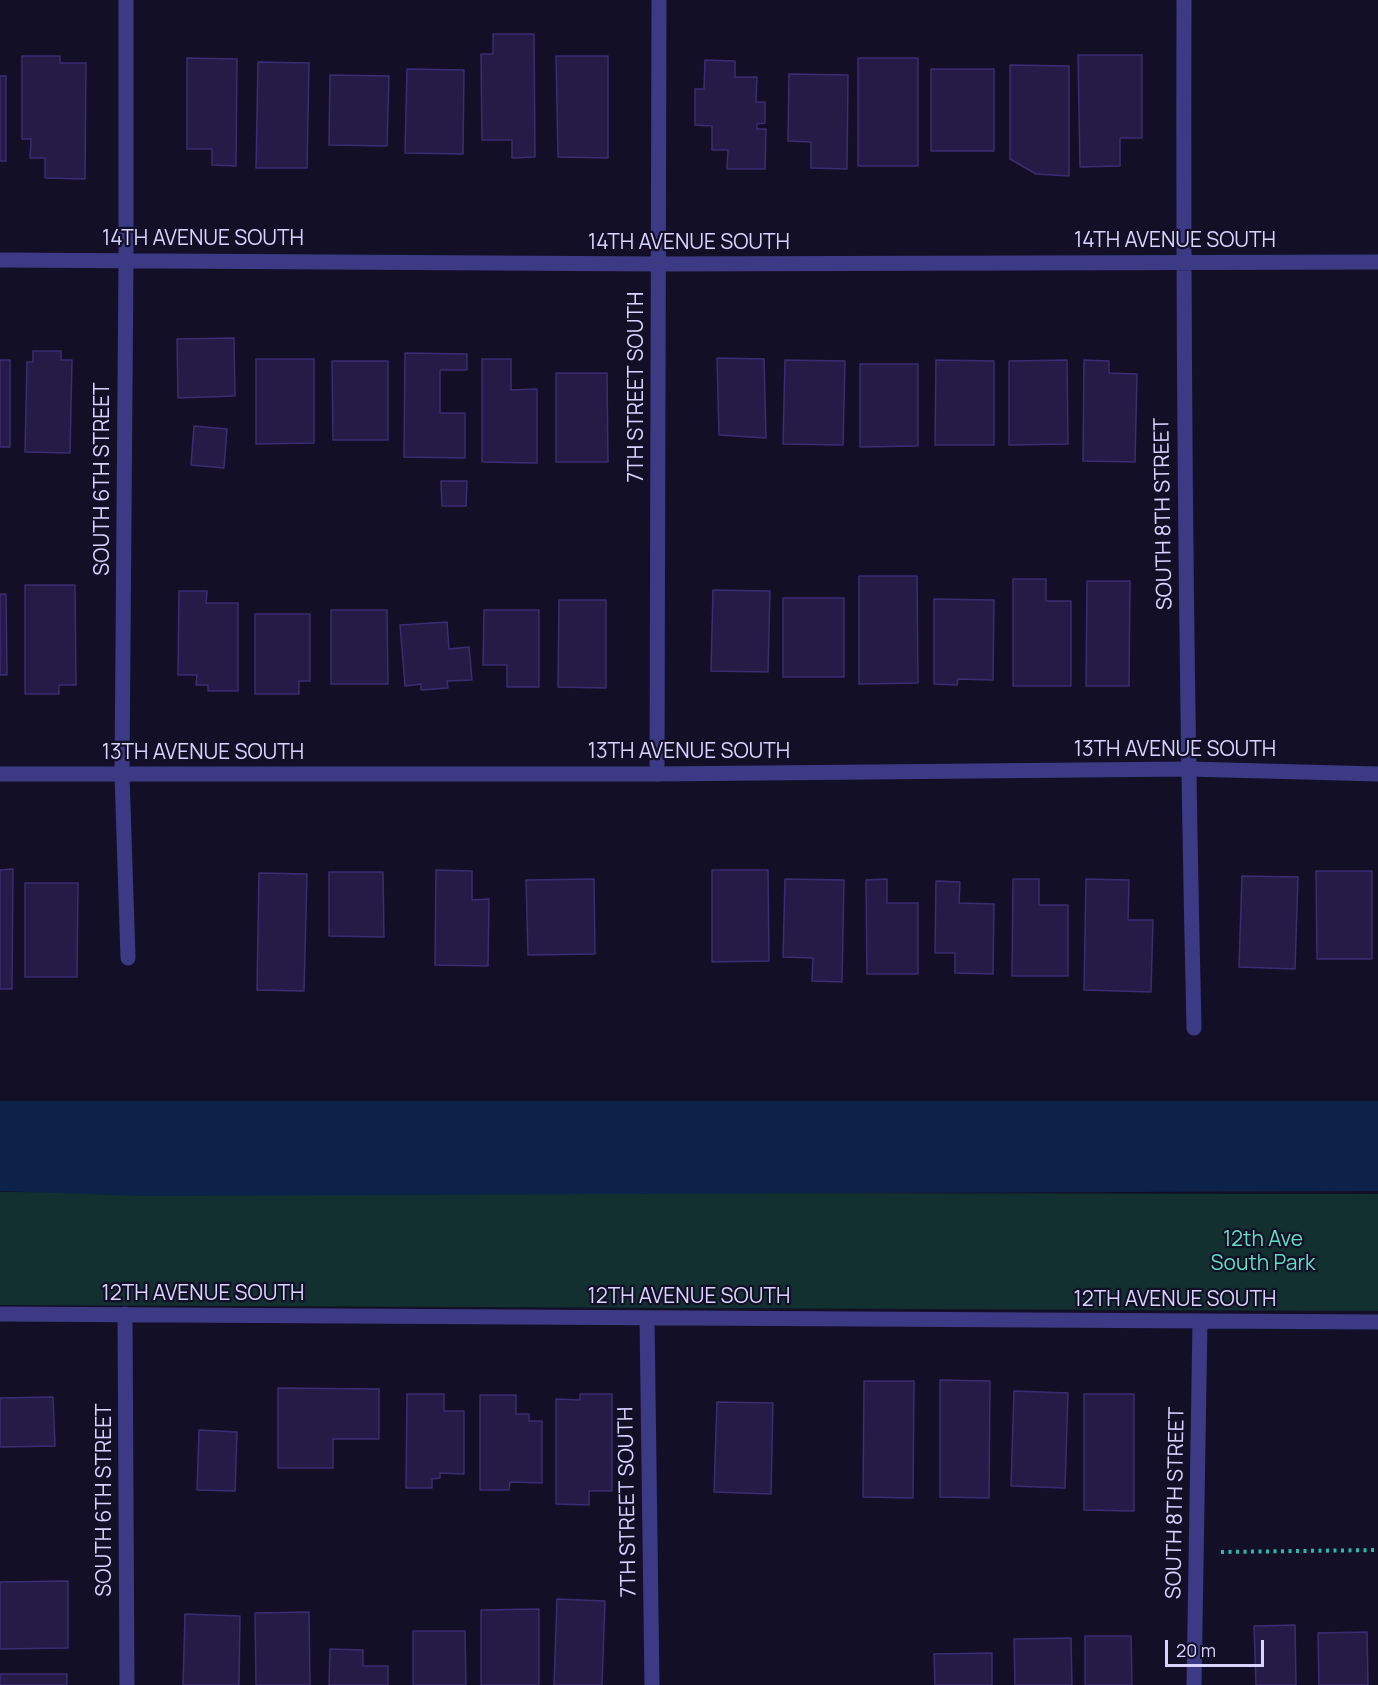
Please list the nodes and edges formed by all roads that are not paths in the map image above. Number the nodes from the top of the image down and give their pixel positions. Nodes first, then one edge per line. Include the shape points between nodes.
1 (126, 0) edge
2 (658, 0) edge
3 (1184, 0) edge
4 (126, 259) junction
5 (0, 260) edge
6 (1183, 262) junction
7 (1378, 262) edge
8 (658, 264) junction
9 (1188, 769) junction
10 (0, 774) edge
11 (122, 774) junction
12 (657, 774) junction
13 (1378, 774) edge
14 (128, 958) dead end
15 (1194, 1028) dead end
16 (0, 1314) edge
17 (125, 1314) junction
18 (647, 1318) junction
19 (1200, 1321) junction
20 (1378, 1322) edge
21 (127, 1685) edge
22 (652, 1685) edge
23 (1194, 1685) edge

1 - 4 street, SOUTH 6TH STREET
2 - 8 street, 7TH STREET SOUTH
3 - 6 street, SOUTH 8TH STREET
4 - 5 street, 14TH AVENUE SOUTH
4 - 8 street, 14TH AVENUE SOUTH
4 - 11 street, SOUTH 6TH STREET
6 - 7 street, 14TH AVENUE SOUTH
6 - 8 street, 14TH AVENUE SOUTH
6 - 9 street, SOUTH 8TH STREET
8 - 12 street, 7TH STREET SOUTH
9 - 12 street, 13TH AVENUE SOUTH
9 - 13 street, 13TH AVENUE SOUTH
9 - 15 street, SOUTH 8TH STREET
10 - 11 street, 13TH AVENUE SOUTH
11 - 12 street, 13TH AVENUE SOUTH
11 - 14 street, SOUTH 6TH STREET
16 - 17 street, 12TH AVENUE SOUTH
17 - 18 street, 12TH AVENUE SOUTH
17 - 21 street, SOUTH 6TH STREET
18 - 19 street, 12TH AVENUE SOUTH
18 - 22 street, 7TH STREET SOUTH
19 - 20 street, 12TH AVENUE SOUTH
19 - 23 street, SOUTH 8TH STREET

